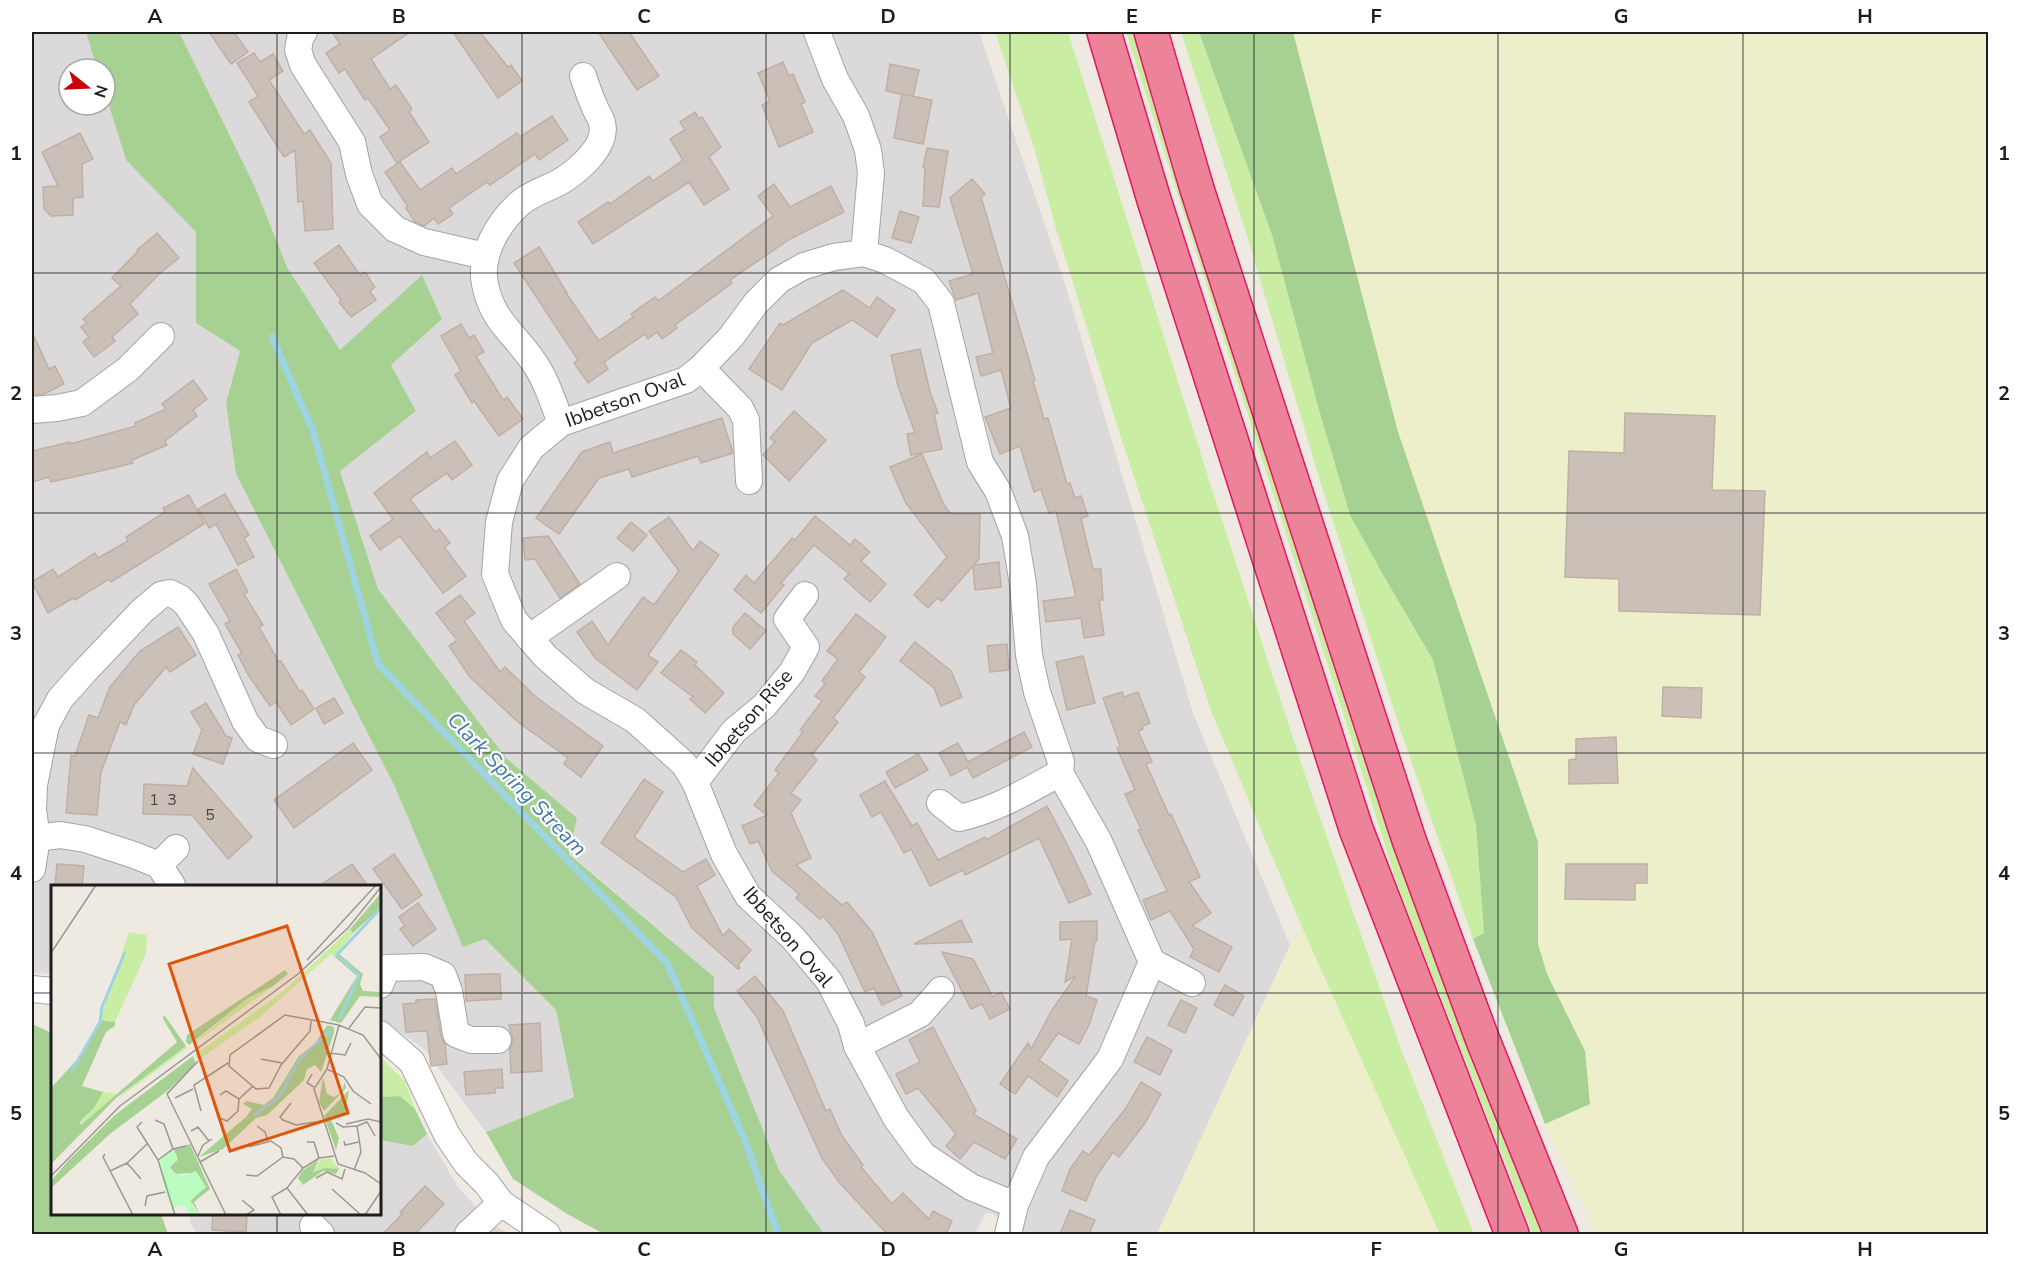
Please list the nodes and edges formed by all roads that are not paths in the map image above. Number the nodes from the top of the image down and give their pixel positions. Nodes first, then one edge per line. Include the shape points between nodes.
1 (304, 32) edge
2 (817, 32) edge
3 (1104, 32) edge
4 (1151, 32) edge
5 (583, 76) dead end
6 (864, 253) junction
7 (485, 256) junction
8 (161, 336) dead end
9 (701, 368) junction
10 (32, 410) edge
11 (561, 423) junction
12 (749, 481) dead end
13 (617, 576) dead end
14 (805, 595) dead end
15 (529, 638) junction
16 (39, 722) edge
17 (274, 745) dead end
18 (1060, 773) junction
19 (695, 782) junction
20 (940, 803) dead end
21 (37, 838) junction
22 (169, 866) dead end
23 (32, 869) edge
24 (1152, 962) junction
25 (382, 969) edge
26 (1192, 983) dead end
27 (32, 989) edge
28 (941, 990) dead end
29 (51, 991) edge
30 (381, 1035) edge
31 (498, 1040) dead end
32 (857, 1046) junction
33 (501, 1203) junction
34 (1015, 1204) junction
35 (468, 1234) edge
36 (547, 1234) edge
37 (1008, 1234) edge
38 (1512, 1234) edge
39 (1561, 1234) edge

1 - 7 street via 298,50 303,65 352,142 370,204 395,229 424,242
2 - 6 street via 868,150 871,173
3 - 38 highway via 1356,829
4 - 39 highway via 1197,189 1409,840 1482,1038
5 - 7 street via 610,137 563,180 520,203 498,228
6 - 9 street, Ibbetson Oval via 804,266 779,280
6 - 18 street, Ibbetson Oval via 924,281 941,303 980,462 998,491 1015,536 1029,655 1061,762
7 - 11 street via 485,283 494,311 533,360
8 - 10 street via 128,369 82,403
9 - 11 street, Ibbetson Oval via 687,380
9 - 12 street via 740,408 746,420
11 - 15 street, Ibbetson Oval via 531,448 510,482 499,522 495,574 514,620
13 - 15 street
14 - 19 street, Ibbetson Rise via 787,619 806,647 792,672 764,706 734,730
15 - 19 street, Ibbetson Oval via 585,691 635,720 684,764
16 - 17 street via 142,611 161,595 170,593 187,605 206,634 245,721 258,739
16 - 21 street via 33,810
18 - 20 street via 978,814 959,818
18 - 24 street, Ibbetson Oval via 1099,842
19 - 32 street, Ibbetson Oval via 724,854 748,896 793,938 829,981 851,1024
21 - 22 street via 60,835 85,839
21 - 23 street
24 - 26 street
24 - 34 street via 1110,1059 1036,1157
25 - 31 street via 424,967 442,975 449,991 456,1034 471,1040
27 - 29 street
28 - 32 street via 920,1014
30 - 33 street via 412,1062 447,1134
32 - 34 street, Ibbetson Oval via 896,1118 923,1155 971,1186
33 - 35 street
33 - 36 street
34 - 37 street

